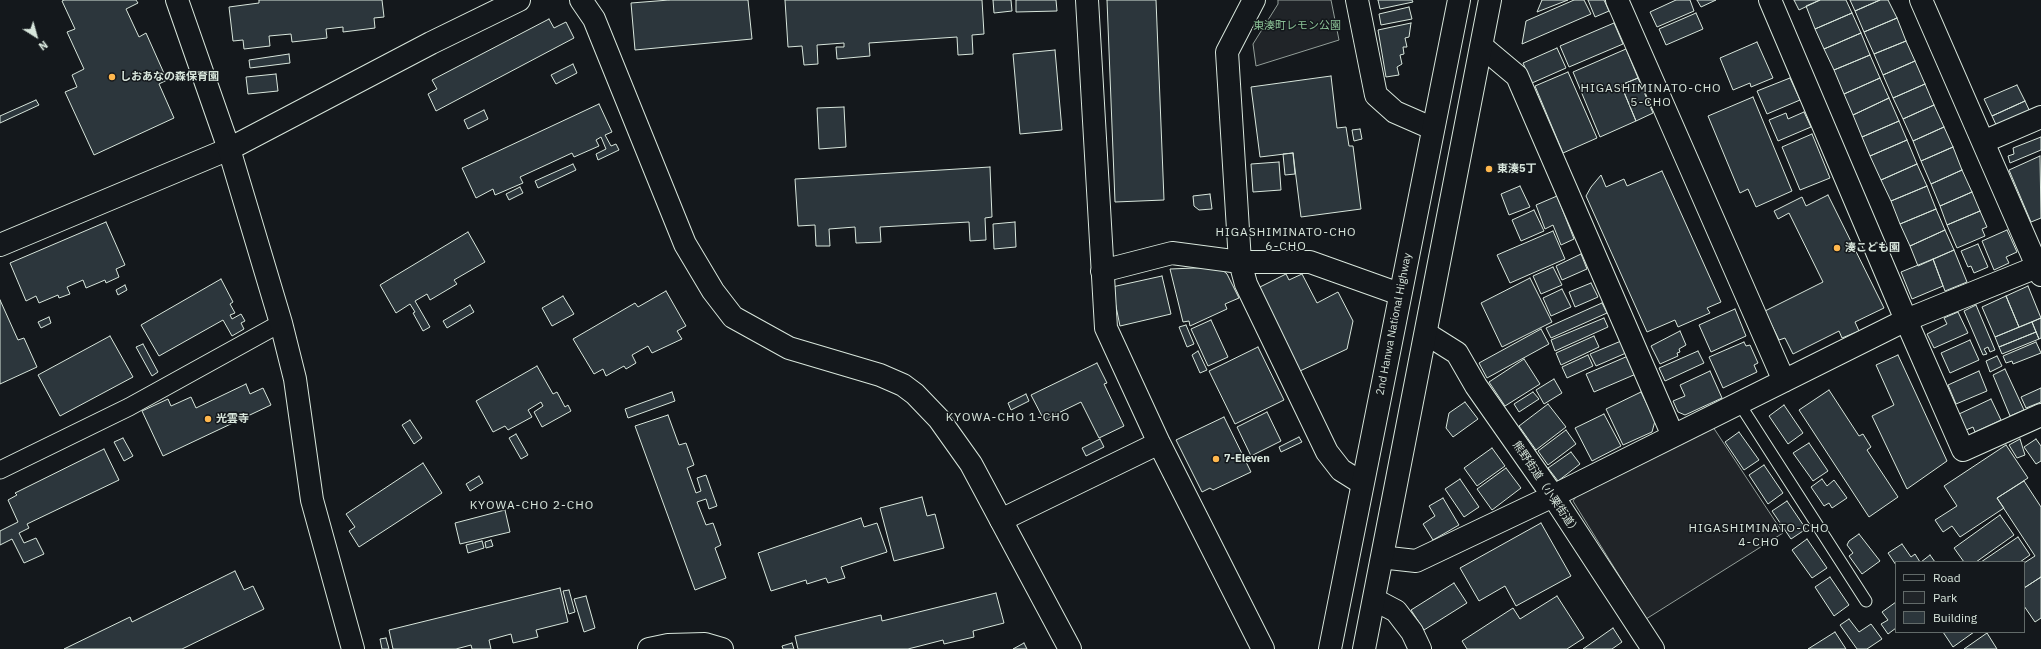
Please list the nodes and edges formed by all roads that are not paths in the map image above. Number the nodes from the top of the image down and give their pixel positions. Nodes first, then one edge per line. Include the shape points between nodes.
1 (177, 0) edge
2 (519, 0) edge
3 (581, 0) edge
4 (1087, 0) edge
5 (1254, 0) edge
6 (1357, 0) edge
7 (1459, 0) edge
8 (1490, 0) edge
9 (1617, 0) edge
10 (1770, 0) edge
11 (1921, 0) edge
12 (1486, 50) dead end
13 (2041, 117) edge
14 (1427, 126) dead end
15 (1983, 142) junction
16 (229, 148) junction
17 (0, 245) edge
18 (1240, 262) junction
19 (1102, 271) junction
20 (2039, 271) edge
21 (1394, 292) dead end
22 (1906, 320) junction
23 (281, 323) junction
24 (1430, 336) dead end
25 (1784, 381) junction
26 (1739, 403) junction
27 (2041, 415) edge
28 (1673, 436) junction
29 (1159, 443) junction
30 (0, 470) edge
31 (1357, 480) dead end
32 (1553, 496) junction
33 (1001, 520) junction
34 (1389, 558) dead end
35 (1377, 601) dead end
36 (1866, 601) dead end
37 (353, 649) edge
38 (649, 649) edge
39 (722, 649) edge
40 (1070, 649) edge
41 (1263, 649) edge
42 (1330, 649) edge
43 (1364, 649) edge
44 (1420, 649) edge
45 (1653, 649) edge

1 - 16 main road
2 - 16 main road
3 - 33 main road via 594,19 685,244 713,291 733,318 789,348 880,375 903,385 915,394 939,419 971,464
4 - 19 main road
5 - 18 main road via 1227,52
6 - 14 main road via 1376,95 1395,112
7 - 42 main road, 2nd Hanwa National Highway
8 - 43 main road
9 - 25 main road
10 - 22 main road
11 - 15 main road
12 - 28 main road via 1517,76
13 - 15 main road
15 - 20 main road
16 - 17 main road
16 - 23 main road
18 - 19 main road via 1172,253
18 - 21 main road via 1310,262
18 - 31 main road via 1246,284 1327,452 1341,470
19 - 29 main road via 1106,328
20 - 22 main road
22 - 25 main road
22 - 27 main road via 1963,450
23 - 30 street via 129,407
23 - 37 main road via 295,379 312,500
24 - 32 main road, 熊野街道（小栗街道） via 1457,353 1476,386
25 - 26 main road
26 - 28 main road
26 - 36 lane
28 - 32 main road
29 - 33 main road
29 - 41 main road
32 - 34 main road via 1416,560
32 - 45 main road, 熊野街道（小栗街道）
33 - 40 main road
35 - 44 main road via 1396,611 1412,632
38 - 39 main road via 668,645 705,644

